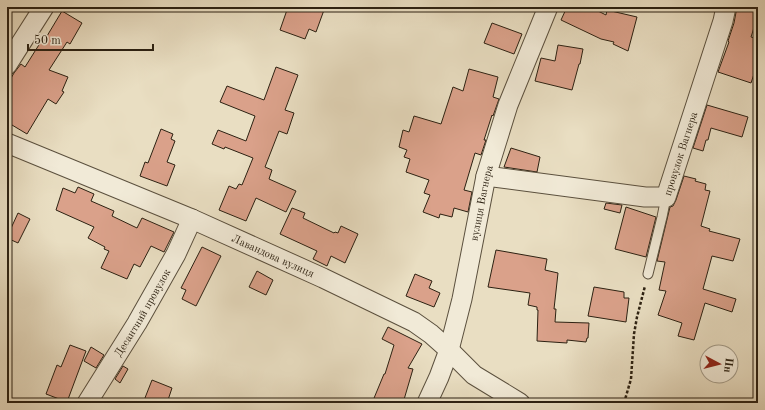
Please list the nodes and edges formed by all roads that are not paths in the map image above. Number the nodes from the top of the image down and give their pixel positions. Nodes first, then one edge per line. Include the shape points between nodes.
1 (44, 7) edge
2 (548, 7) edge
3 (726, 7) edge
4 (7, 65) edge
5 (7, 143) edge
6 (486, 176) junction
7 (666, 197) junction
8 (192, 219) junction
9 (648, 274) road end
10 (449, 350) junction
11 (86, 403) edge
12 (427, 403) edge
13 (520, 403) edge

1 - 4 street
2 - 6 street, вулиця Вагнера via 508,105
3 - 7 street, провулок Вагнера
5 - 8 street, Лавандова вулиця
6 - 7 street, провулок Вагнера via 645,197
6 - 10 street, вулиця Вагнера via 462,299
7 - 9 lane
8 - 10 street, Лавандова вулиця via 324,278 414,322
8 - 11 street, Десантний провулок via 176,254 137,323
10 - 12 street, вулиця Вагнера
10 - 13 street, Лавандова вулиця via 474,376

